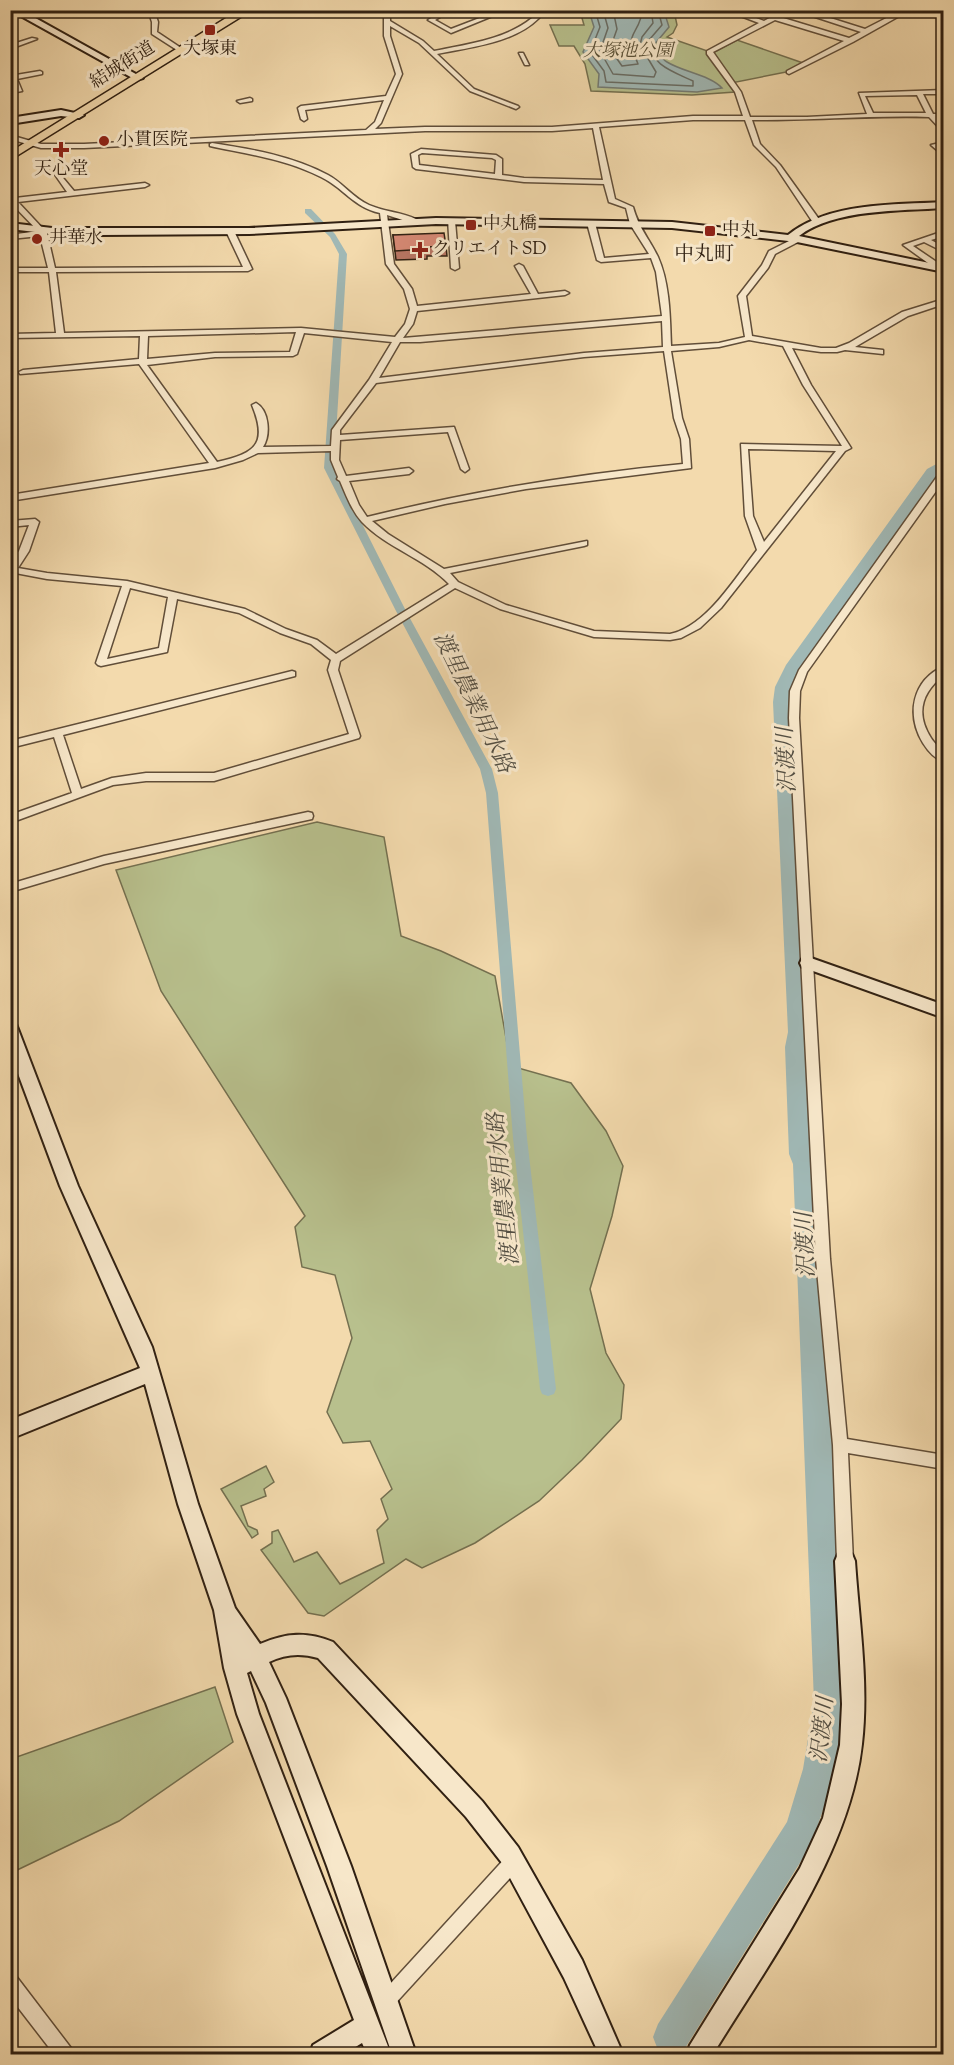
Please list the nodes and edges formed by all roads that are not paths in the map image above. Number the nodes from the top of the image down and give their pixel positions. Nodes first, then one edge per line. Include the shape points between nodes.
1 (119, 10) edge
2 (151, 10) edge
3 (247, 10) edge
4 (387, 10) edge
5 (449, 10) edge
6 (522, 10) edge
7 (728, 10) edge
8 (770, 10) edge
9 (790, 10) edge
10 (797, 10) edge
11 (907, 10) edge
12 (920, 10) edge
13 (15, 11) edge
14 (109, 12) edge
15 (10, 14) edge
16 (492, 15) dead end
17 (779, 16) junction
18 (944, 18) edge
19 (388, 22) junction
20 (764, 23) junction
21 (867, 32) junction
22 (34, 39) dead end
23 (850, 41) junction
24 (10, 47) edge
25 (182, 51) junction
26 (434, 53) junction
27 (521, 54) dead end
28 (527, 64) dead end
29 (789, 72) dead end
30 (40, 73) dead end
31 (12, 78) edge
32 (139, 78) junction
33 (19, 91) dead end
34 (944, 92) edge
35 (919, 93) junction
36 (389, 98) junction
37 (250, 100) dead end
38 (240, 101) dead end
39 (516, 106) dead end
40 (79, 115) junction
41 (871, 115) junction
42 (931, 116) junction
43 (944, 116) edge
44 (749, 118) junction
45 (304, 119) dead end
46 (10, 121) edge
47 (595, 125) junction
48 (944, 131) edge
49 (366, 133) junction
50 (10, 137) edge
51 (190, 142) junction
52 (33, 143) junction
53 (944, 144) edge
54 (944, 154) edge
55 (10, 157) edge
56 (54, 169) dead end
57 (498, 176) junction
58 (605, 182) junction
59 (145, 185) dead end
60 (72, 193) junction
61 (12, 198) edge
62 (944, 205) edge
63 (383, 212) junction
64 (451, 221) junction
65 (415, 222) junction
66 (817, 222) junction
67 (591, 223) junction
68 (385, 224) junction
69 (634, 224) junction
70 (10, 226) edge
71 (230, 231) junction
72 (43, 232) junction
73 (944, 233) edge
74 (10, 237) edge
75 (794, 238) junction
76 (925, 239) junction
77 (944, 250) edge
78 (654, 256) junction
79 (519, 266) dead end
80 (455, 268) dead end
81 (943, 269) edge
82 (10, 270) edge
83 (52, 270) junction
84 (565, 293) dead end
85 (536, 296) junction
86 (944, 301) edge
87 (414, 309) junction
88 (666, 318) junction
89 (302, 330) junction
90 (144, 333) junction
91 (60, 334) junction
92 (10, 336) edge
93 (749, 338) junction
94 (397, 340) junction
95 (786, 345) junction
96 (667, 348) junction
97 (846, 348) junction
98 (880, 352) dead end
99 (142, 361) junction
100 (23, 372) dead end
101 (373, 381) junction
102 (256, 405) dead end
103 (332, 446) junction
104 (842, 449) junction
105 (257, 450) junction
106 (215, 465) junction
107 (465, 469) dead end
108 (408, 471) dead end
109 (944, 473) edge
110 (341, 479) junction
111 (10, 498) edge
112 (365, 520) junction
113 (10, 524) edge
114 (584, 543) dead end
115 (762, 550) junction
116 (11, 569) edge
117 (443, 573) junction
118 (127, 584) junction
119 (455, 584) junction
120 (173, 594) junction
121 (336, 660) junction
122 (944, 669) edge
123 (292, 674) dead end
124 (58, 734) junction
125 (10, 745) edge
126 (944, 759) edge
127 (77, 793) junction
128 (308, 816) dead end
129 (10, 819) edge
130 (10, 888) edge
131 (808, 963) junction
132 (944, 1012) edge
133 (10, 1029) edge
134 (151, 1372) junction
135 (10, 1430) edge
136 (840, 1444) junction
137 (944, 1462) edge
138 (845, 1562) joint
139 (225, 1610) junction
140 (256, 1658) junction
141 (235, 1668) junction
142 (514, 1861) junction
143 (10, 1982) edge
144 (386, 2001) junction
145 (369, 2025) junction
146 (64, 2055) edge
147 (322, 2055) edge
148 (379, 2055) edge
149 (404, 2055) edge
150 (611, 2055) edge
151 (699, 2055) edge

1 - 14 street
2 - 25 street via 154,33
3 - 25 highway, 結城街道
4 - 19 street
5 - 16 street via 431,20 451,32
6 - 26 street via 536,18 494,38
7 - 20 street
8 - 17 street
9 - 17 street
10 - 21 street
11 - 21 street
12 - 18 street
13 - 15 street
13 - 32 street
17 - 20 street
17 - 23 street
19 - 26 street
19 - 36 street via 389,45 399,74
20 - 44 street via 710,51 713,61 738,92
21 - 23 street
22 - 24 street
23 - 29 street
25 - 32 highway, 結城街道
26 - 39 street via 472,90
27 - 28 street
30 - 31 street
31 - 33 street
32 - 40 highway, 結城街道
34 - 35 street
35 - 41 street via 861,94
35 - 42 street
36 - 45 street via 301,108
36 - 49 street via 378,123
37 - 38 street
40 - 46 street via 61,113
40 - 52 highway, 結城街道
41 - 42 street
41 - 44 street
42 - 43 street
42 - 48 street
44 - 47 street
44 - 66 street via 757,145 778,166
47 - 49 street
47 - 58 street
49 - 51 street
50 - 52 street
51 - 52 street via 84,146
51 - 63 street via 244,151 315,171 339,184 358,203
52 - 55 highway, 結城街道
53 - 54 street via 934,145
56 - 60 street
57 - 57 street via 416,167 414,154 421,151 494,156 499,159
57 - 58 street
58 - 69 street via 612,200 628,207
59 - 60 street
60 - 61 street
61 - 72 street
62 - 66 street via 857,213
63 - 65 street
63 - 68 street
64 - 65 street
64 - 67 street
64 - 80 street
65 - 68 street
66 - 75 street via 800,229
67 - 69 street
67 - 78 street via 602,260
68 - 71 street
68 - 87 street via 390,264 408,289
69 - 75 street via 704,227
69 - 78 street
70 - 72 street
71 - 72 street
71 - 83 street via 248,269
72 - 74 street
72 - 83 street
73 - 76 street
75 - 81 street
75 - 93 street via 772,253 742,296
76 - 77 street
76 - 81 street via 907,245
78 - 88 street
79 - 85 street
82 - 83 street
83 - 91 street
84 - 85 street
85 - 87 street
86 - 97 street via 905,314
87 - 94 street
88 - 94 street
88 - 96 street
89 - 90 street
89 - 94 street
89 - 99 street via 293,354
90 - 91 street
90 - 99 street
91 - 92 street
93 - 95 street
93 - 96 street via 719,345
94 - 101 street
95 - 97 street via 829,351
95 - 104 street via 798,374 847,448
96 - 101 street
96 - 112 street via 688,466 537,484
97 - 98 street
99 - 100 street
99 - 106 street
101 - 103 street via 339,425
102 - 105 street via 265,434
103 - 105 street
103 - 107 street via 451,429
103 - 110 street
104 - 115 street
104 - 115 street via 744,446 749,516
105 - 106 street via 241,459
106 - 111 street
108 - 110 street
109 - 131 street via 802,672 795,691
110 - 112 street
112 - 117 street
113 - 116 street via 35,522 24,551
114 - 117 street
115 - 119 street via 718,606 681,635 639,637 577,631 503,607
116 - 118 street
117 - 119 street
118 - 120 street
118 - 120 street via 101,663 164,650
119 - 121 street
120 - 121 street via 242,610 314,642
121 - 127 street via 333,670 355,736 214,777 127,779
122 - 126 street via 926,686 917,709 927,742
123 - 124 street
124 - 125 street
124 - 127 street
127 - 129 street
128 - 130 street via 104,861
131 - 132 street
131 - 136 street via 823,1259
133 - 134 street via 69,1186
134 - 135 street
134 - 139 street via 188,1504
136 - 137 street
136 - 138 street
138 - 151 street via 854,1704 851,1745 834,1820 808,1876
139 - 140 street
139 - 141 street
140 - 141 street
140 - 142 street via 299,1642 325,1650 474,1809
140 - 144 street via 335,1854
141 - 145 street via 299,1852
142 - 144 street
142 - 150 street via 573,1969
143 - 146 street
144 - 149 street
145 - 147 street
145 - 148 street

